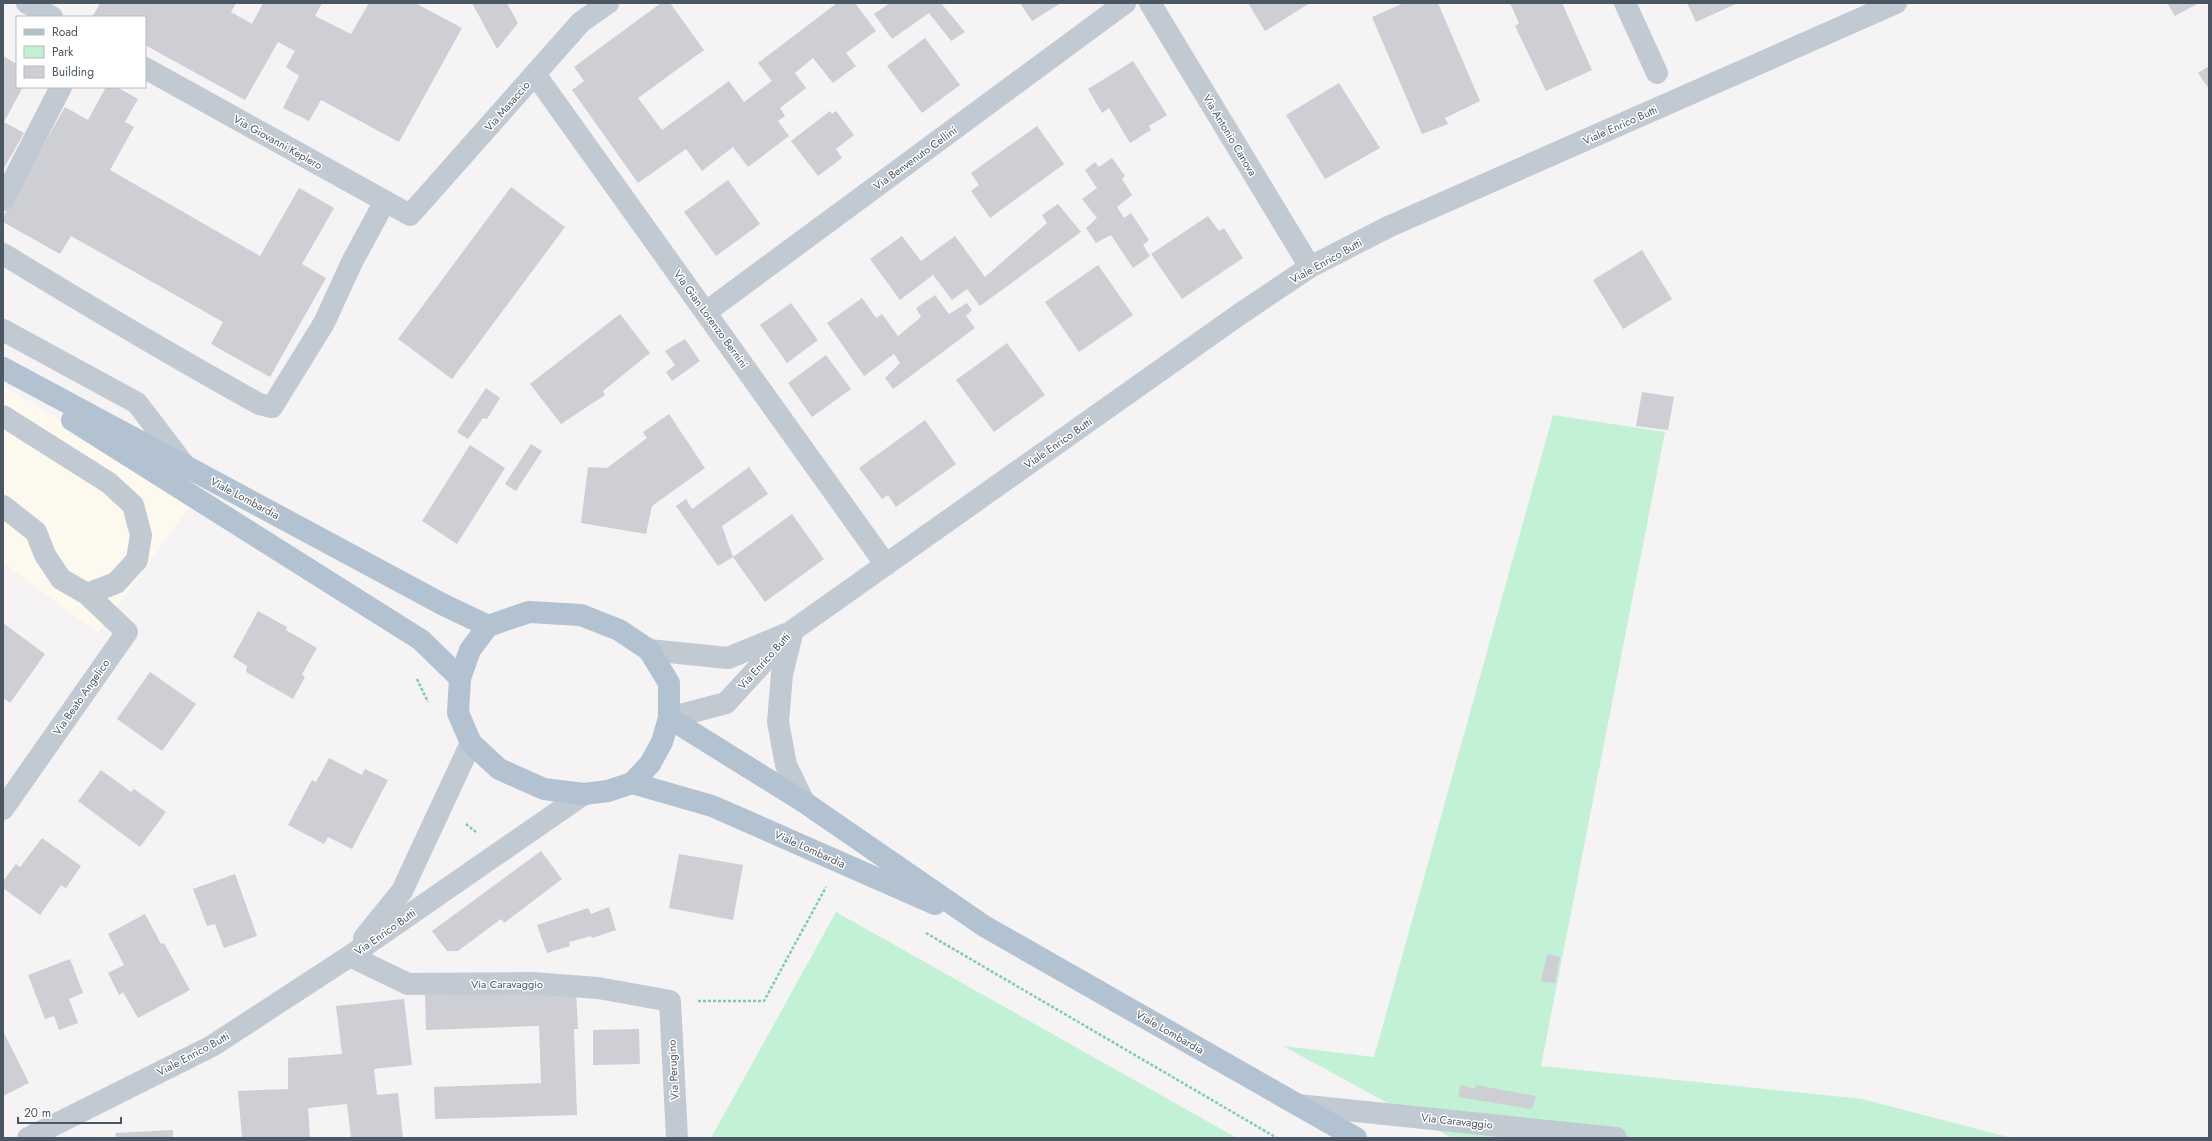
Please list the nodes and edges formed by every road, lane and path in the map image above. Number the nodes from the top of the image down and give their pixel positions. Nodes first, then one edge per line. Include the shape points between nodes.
1 (27, 3) edge
2 (608, 3) edge
3 (1125, 3) edge
4 (1150, 3) edge
5 (1625, 3) edge
6 (1896, 3) edge
7 (50, 16) edge
8 (146, 69) edge
9 (1657, 73) dead end
10 (535, 74) junction
11 (60, 88) edge
12 (3, 200) edge
13 (385, 201) junction
14 (410, 215) joint
15 (3, 254) edge
16 (1310, 267) junction
17 (706, 312) junction
18 (3, 330) edge
19 (3, 368) edge
20 (3, 377) edge
21 (3, 416) edge
22 (185, 466) junction
23 (8, 509) edge
24 (886, 565) junction
25 (87, 594) junction
26 (488, 626) junction
27 (792, 631) junction
28 (649, 650) junction
29 (417, 678) dead end
30 (460, 678) junction
31 (429, 705) dead end
32 (669, 718) junction
33 (471, 742) junction
34 (632, 783) junction
35 (584, 794) junction
36 (804, 802) junction
37 (442, 805) junction
38 (3, 809) edge
39 (500, 852) junction
40 (827, 884) dead end
41 (984, 926) junction
42 (921, 930) dead end
43 (350, 956) junction
44 (670, 1001) junction
45 (1298, 1105) junction
46 (28, 1138) edge
47 (677, 1138) edge
48 (1277, 1138) edge
49 (1356, 1138) edge
50 (1616, 1138) edge

1 - 7 street
2 - 10 street, Via Masaccio via 581,22
3 - 17 street, Via Benvenuto Cellini
4 - 16 street, Via Antonio Canova
5 - 9 street
6 - 16 street, Viale Enrico Butti via 1388,227
8 - 13 street, Via Giovanni Keplero
10 - 14 street, Via Masaccio
10 - 17 street, Via Gian Lorenzo Bernini
11 - 12 street
13 - 14 street, Via Giovanni Keplero
13 - 15 street via 352,262 324,323 272,407 259,404 190,366
16 - 24 street, Viale Enrico Butti
17 - 24 street, Via Gian Lorenzo Bernini
18 - 22 street via 137,403
19 - 22 main road, Viale Lombardia
20 - 30 main road via 421,640
21 - 25 street via 109,483 133,505 141,534 137,560 116,583
22 - 26 main road, Viale Lombardia via 442,604
23 - 25 street via 36,532 45,555 61,579
24 - 27 street, Viale Enrico Butti
25 - 38 street, Via Beato Angelico via 127,632
26 - 28 main road via 529,612 581,615 619,630
26 - 30 main road via 470,650
27 - 28 street, Via Enrico Butti via 728,658
27 - 32 street, Via Enrico Butti via 726,703
27 - 36 street via 782,674 778,722 786,765
28 - 32 main road via 669,683
29 - 31 path
30 - 33 main road via 458,713
32 - 34 main road via 662,742 650,764
32 - 36 main road, Viale Lombardia
33 - 35 main road via 499,769 544,789
33 - 37 street, Via Enrico Butti
34 - 35 main road via 608,791
34 - 41 main road, Viale Lombardia via 712,806
35 - 39 street, Via Enrico Butti
36 - 41 main road, Viale Lombardia
37 - 39 path
37 - 43 street, Via Enrico Butti via 402,891
39 - 43 street, Via Enrico Butti
40 - 44 path via 764,1001
41 - 45 main road, Viale Lombardia
42 - 48 path
43 - 44 street, Via Caravaggio via 408,984 531,983 598,988
43 - 46 street, Viale Enrico Butti via 212,1046
44 - 47 street, Via Perugino
45 - 49 main road, Viale Lombardia
45 - 50 street, Via Caravaggio

